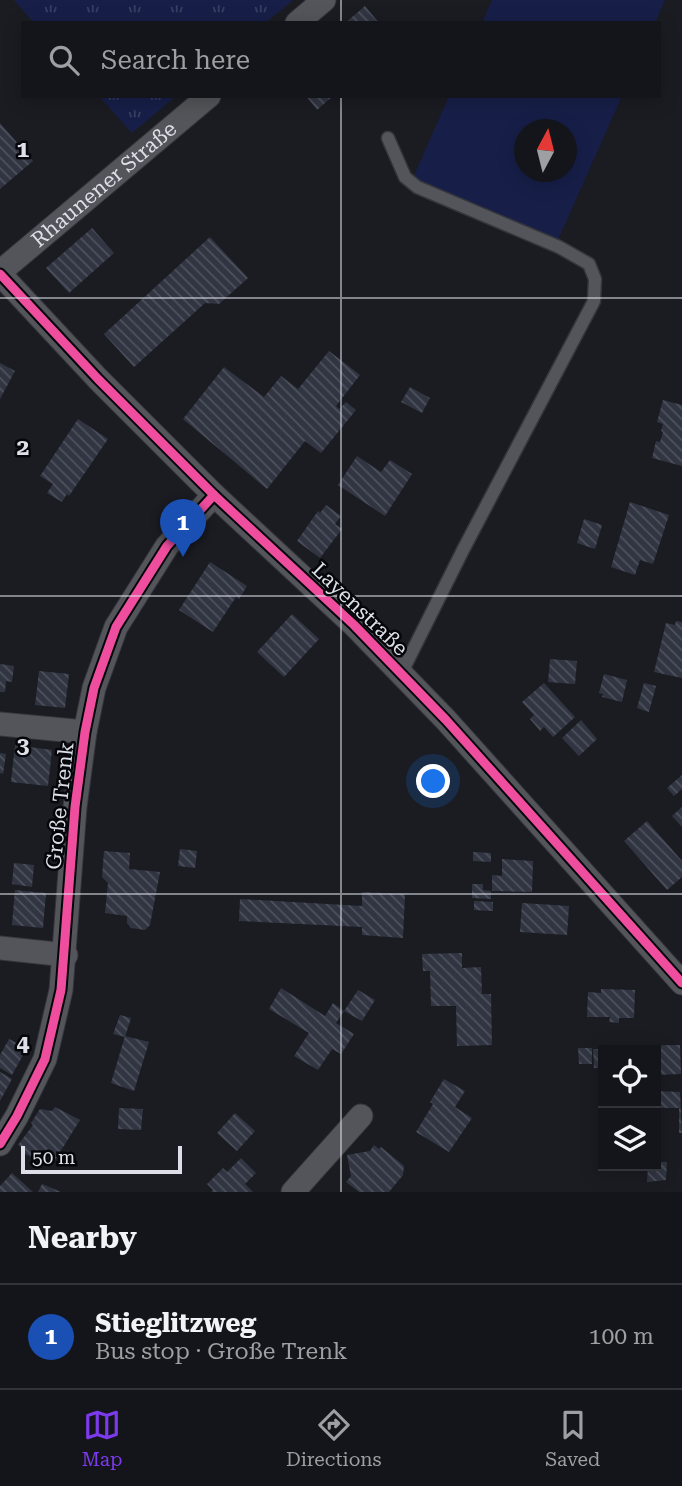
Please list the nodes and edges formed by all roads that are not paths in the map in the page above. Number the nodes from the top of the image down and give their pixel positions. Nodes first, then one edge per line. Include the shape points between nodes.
1 (324, 0) edge
2 (299, 21) edge
3 (207, 98) edge
4 (388, 138) dead end
5 (0, 273) edge
6 (214, 495) junction
7 (401, 674) junction
8 (0, 724) edge
9 (85, 732) junction
10 (0, 948) edge
11 (66, 955) junction
12 (682, 983) edge
13 (361, 1115) dead end
14 (0, 1144) edge
15 (293, 1192) edge

1 - 2 street
3 - 5 street, Rhaunener Straße
4 - 7 lane via 405,177 417,187 559,247 589,264 595,279 594,301
5 - 6 street, Layenstraße
6 - 7 street, Layenstraße
6 - 9 street, Große Trenk via 167,547 116,627 94,688
7 - 12 street, Layenstraße
8 - 9 street
9 - 11 street, Große Trenk via 75,807
10 - 11 street
11 - 14 street, Große Trenk via 45,1059
13 - 15 street

